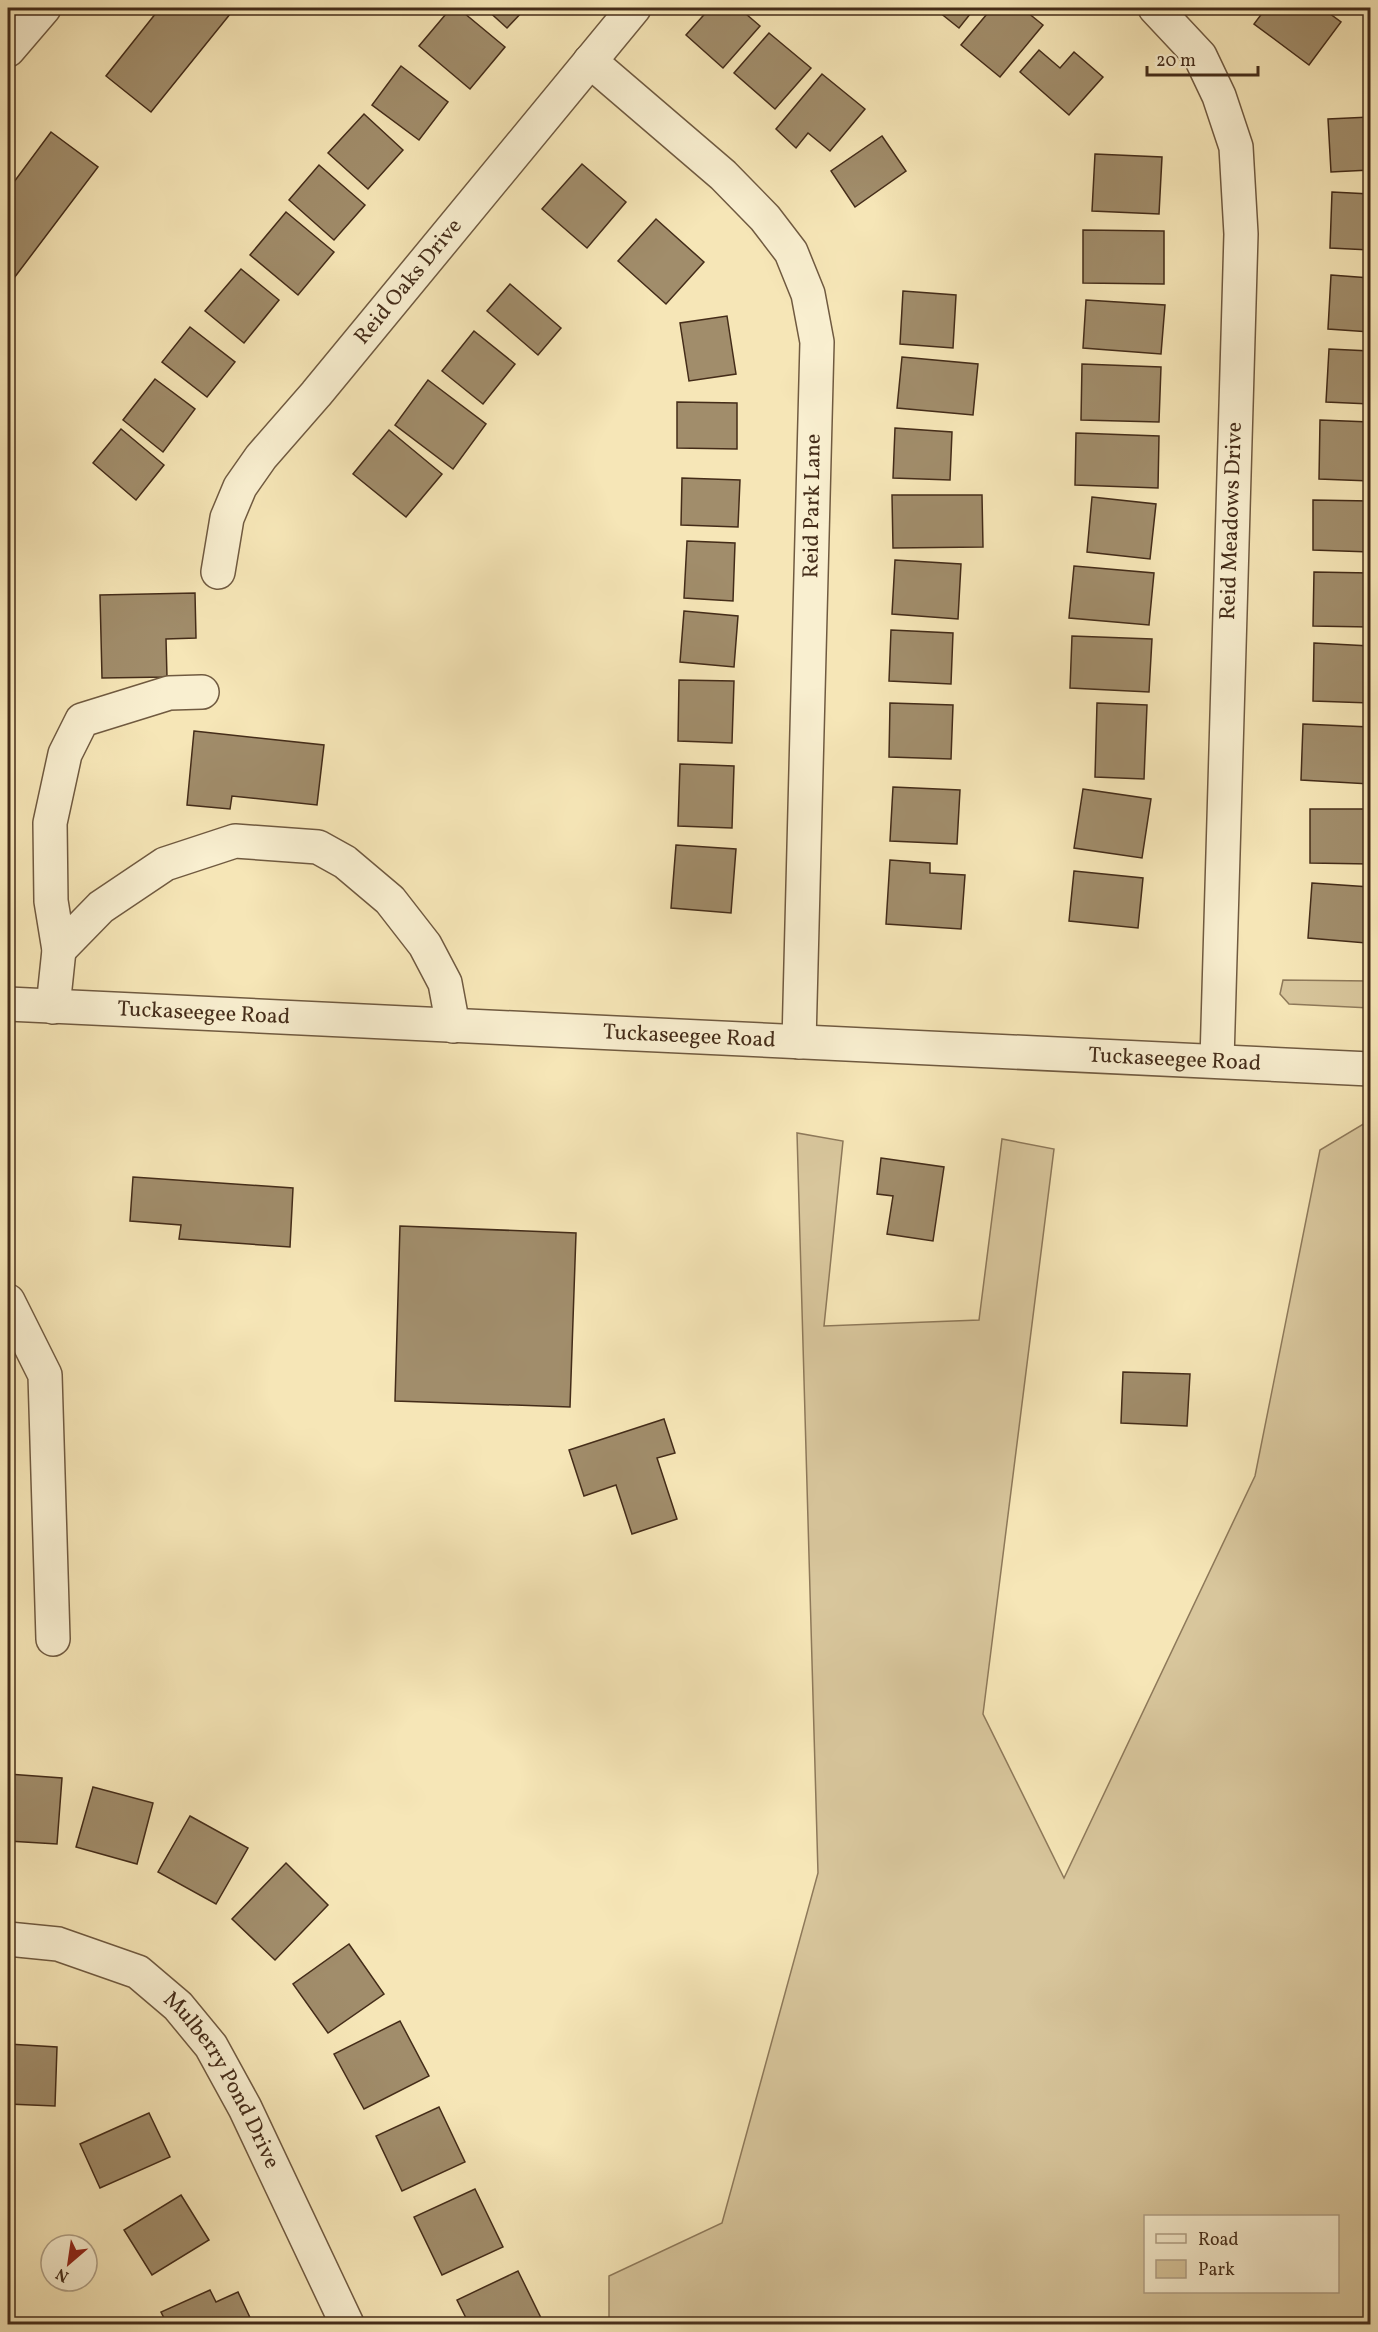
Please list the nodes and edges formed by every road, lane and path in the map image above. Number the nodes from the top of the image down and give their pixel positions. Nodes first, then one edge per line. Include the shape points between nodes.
1 (44, 8) edge
2 (634, 8) edge
3 (1155, 8) edge
4 (8, 50) edge
5 (590, 61) junction
6 (218, 572) dead end
7 (202, 692) dead end
8 (58, 950) junction
9 (8, 1004) edge
10 (54, 1007) junction
11 (453, 1026) junction
12 (799, 1041) junction
13 (1217, 1060) junction
14 (1371, 1069) edge
15 (8, 1301) edge
16 (53, 1639) dead end
17 (8, 1939) edge
18 (347, 2325) edge

1 - 4 street
2 - 5 street, Reid Oaks Drive
3 - 13 street, Reid Meadows Drive via 1200,56 1220,96 1236,147 1241,234
5 - 6 street, Reid Oaks Drive via 261,457 240,487 227,518
5 - 12 street, Reid Park Lane via 723,175 765,218 791,252 808,294 817,342
7 - 8 street via 169,693 82,720 65,754 50,824 51,901
8 - 10 street
8 - 11 street via 101,907 165,864 235,841 318,847 345,862 390,900 425,945 445,983
9 - 10 street, Tuckaseegee Road
10 - 11 street, Tuckaseegee Road
11 - 12 street, Tuckaseegee Road
12 - 13 street, Tuckaseegee Road
13 - 14 street, Tuckaseegee Road
15 - 16 street via 45,1374
17 - 18 street, Mulberry Pond Drive via 58,1944 138,1972 178,2006 212,2046 245,2108

